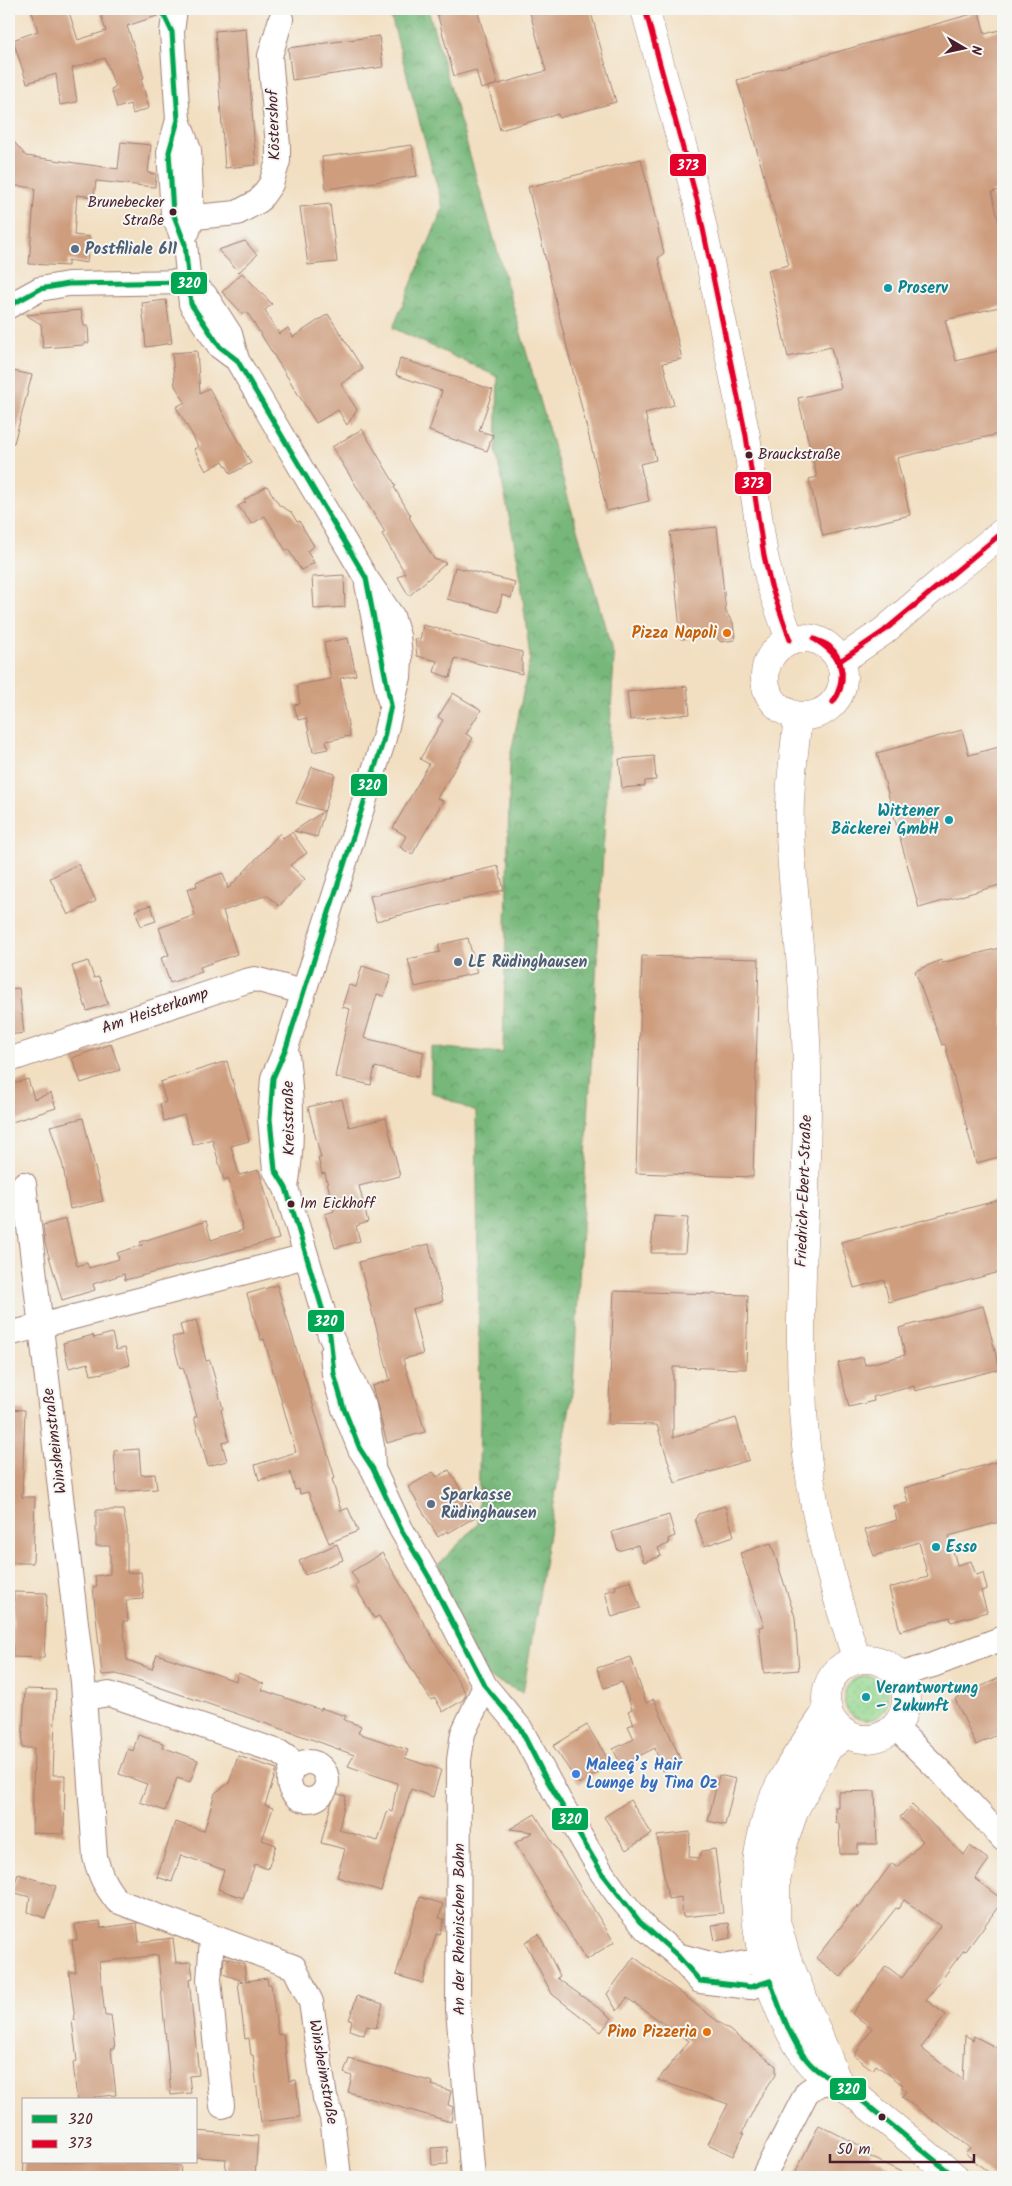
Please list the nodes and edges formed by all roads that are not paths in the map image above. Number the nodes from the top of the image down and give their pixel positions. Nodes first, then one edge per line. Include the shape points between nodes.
1 (161, 9) edge
2 (175, 9) edge
3 (645, 9) edge
4 (281, 18) dead end
5 (172, 32) junction
6 (183, 218) junction
7 (189, 282) junction
8 (9, 306) edge
9 (1003, 532) edge
10 (790, 640) junction
11 (840, 661) junction
12 (798, 716) junction
13 (303, 992) junction
14 (9, 1060) edge
15 (24, 1184) dead end
16 (306, 1256) junction
17 (42, 1325) junction
18 (9, 1334) edge
19 (1003, 1638) edge
20 (857, 1660) junction
21 (898, 1675) junction
22 (485, 1686) junction
23 (84, 1698) junction
24 (828, 1709) junction
25 (895, 1727) junction
26 (846, 1734) junction
27 (296, 1767) dead end
28 (1003, 1839) edge
29 (212, 1938) junction
30 (778, 1968) junction
31 (838, 2081) junction
32 (222, 2106) dead end
33 (339, 2177) edge
34 (473, 2177) edge
35 (763, 2177) edge
36 (955, 2177) edge

1 - 5 street
2 - 5 street
3 - 10 street via 697,200 746,436 764,556
4 - 6 street, Köstershof via 270,56 278,146 278,161 271,184 259,201 237,213
5 - 6 street via 178,120 169,152
6 - 7 street
7 - 8 street via 68,284 40,289
7 - 13 street, Kreisstraße via 205,295 230,334 237,360 366,578 387,606 398,636 399,677 384,742
9 - 11 street via 884,631
10 - 11 street via 822,641
10 - 12 street via 771,655 765,680 768,692 778,706
11 - 12 street via 843,680 837,697 824,710
12 - 20 street, Friedrich-Ebert-Straße via 790,788 790,834 807,1066 808,1144 801,1323 804,1436 827,1561
13 - 14 street, Am Heisterkamp via 255,979 246,981
13 - 16 street, Kreisstraße via 286,1048 290,1164 286,1188
15 - 17 street, Winsheimstraße
16 - 17 street
16 - 22 street, Kreisstraße via 330,1335 364,1406 373,1469 401,1529
17 - 18 street
17 - 23 street, Winsheimstraße
19 - 21 street
20 - 21 street via 880,1662
20 - 24 street via 836,1674 827,1697
21 - 25 street via 904,1685 906,1707
22 - 30 street, Kreisstraße via 520,1728 544,1775 608,1881 646,1928 700,1981 751,1987
22 - 34 street, An der Rheinischen Bahn via 465,1726 459,1760 458,2010
23 - 27 street via 109,1694 279,1752
23 - 29 street, Winsheimstraße via 95,1857 103,1883 117,1901
24 - 26 street
24 - 30 street via 782,1780 768,1813 757,1859 755,1902
25 - 26 street via 872,1739
25 - 28 street
26 - 30 street via 828,1748 794,1811 784,1842 776,1881
29 - 32 street via 209,1980
29 - 33 street, Winsheimstraße via 294,1967 311,2002
30 - 31 street via 782,2016 816,2069
31 - 35 street via 820,2084 807,2092
31 - 36 street

